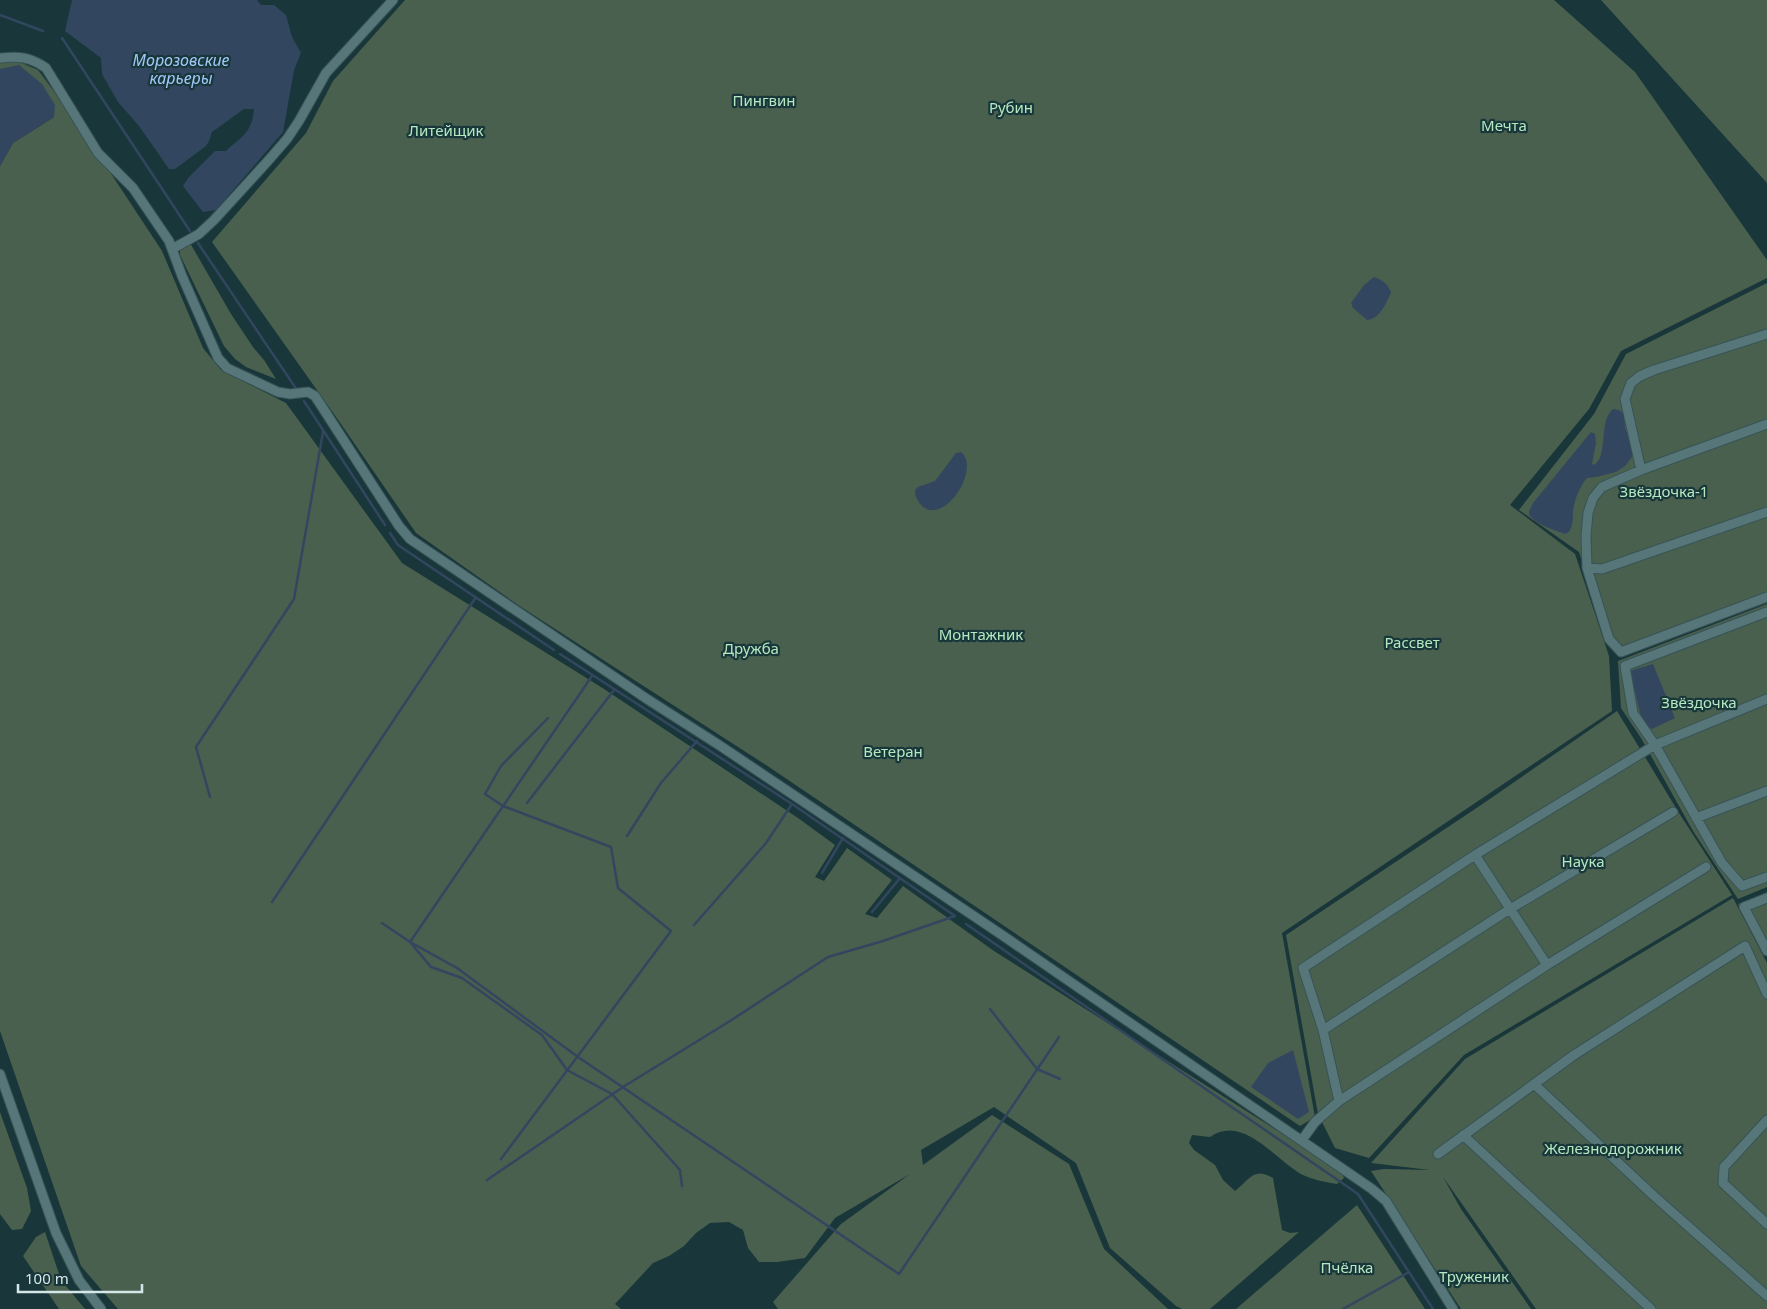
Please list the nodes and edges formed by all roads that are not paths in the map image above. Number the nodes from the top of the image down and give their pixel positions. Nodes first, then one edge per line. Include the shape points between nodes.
1 (393, 0) edge
2 (0, 58) edge
3 (172, 249) junction
4 (1767, 334) edge
5 (1767, 424) edge
6 (1641, 470) junction
7 (1767, 512) edge
8 (1587, 568) junction
9 (1767, 597) edge
10 (1767, 612) edge
11 (1767, 699) edge
12 (1655, 745) junction
13 (1767, 790) edge
14 (1673, 812) dead end
15 (1696, 818) junction
16 (1475, 855) junction
17 (1706, 867) dead end
18 (1767, 877) edge
19 (1767, 898) edge
20 (1510, 909) junction
21 (1767, 951) edge
22 (1547, 965) junction
23 (1767, 994) edge
24 (1323, 1030) junction
25 (0, 1074) edge
26 (1534, 1084) junction
27 (1339, 1101) junction
28 (1767, 1120) edge
29 (1463, 1135) junction
30 (1302, 1140) junction
31 (1438, 1154) dead end
32 (1767, 1224) edge
33 (1767, 1296) edge
34 (101, 1309) edge
35 (1453, 1309) edge
36 (1651, 1309) edge

1 - 3 street via 326,73 299,121 267,162 209,225
2 - 3 street via 34,59 46,68 98,153 133,188
3 - 30 street via 218,358 227,368 278,392 308,392 315,396 410,539
4 - 6 street via 1654,370 1631,383 1625,399
5 - 6 street
6 - 8 street via 1602,487 1593,498 1588,512
7 - 8 street via 1602,569
8 - 9 street via 1609,639 1620,652
10 - 12 street via 1626,666 1633,713
11 - 12 street
12 - 15 street
12 - 16 street
13 - 15 street
14 - 20 street
15 - 18 street via 1722,863 1742,886
16 - 20 street
16 - 24 street via 1303,968
17 - 22 street
19 - 21 street via 1744,907
20 - 22 street
20 - 24 street
22 - 27 street
23 - 26 street via 1745,946
24 - 27 street
25 - 34 street via 56,1233 79,1280
26 - 29 street
26 - 33 street
27 - 30 street via 1315,1122
28 - 32 street via 1724,1167 1723,1183
29 - 31 street
29 - 36 street
30 - 35 street via 1386,1201

